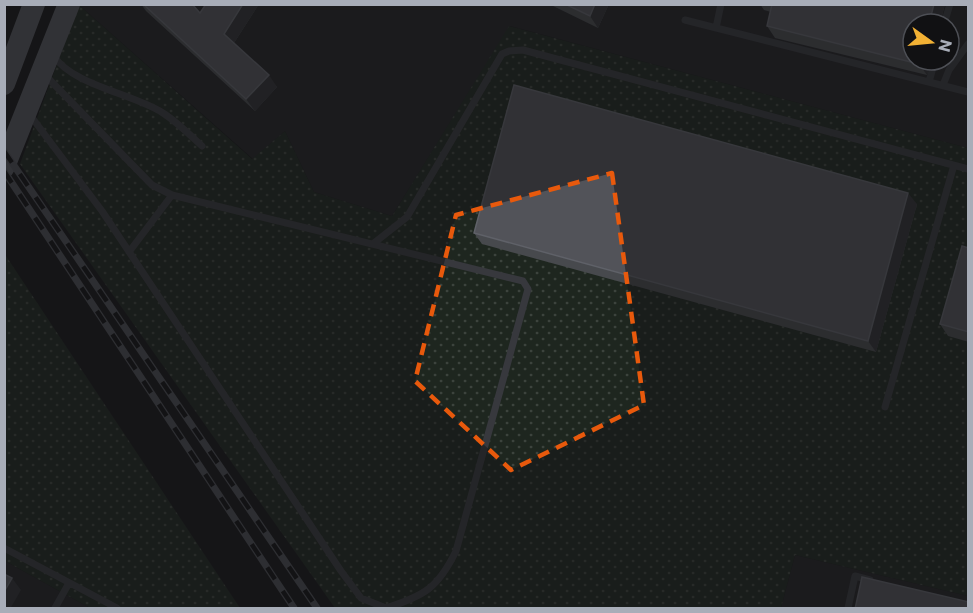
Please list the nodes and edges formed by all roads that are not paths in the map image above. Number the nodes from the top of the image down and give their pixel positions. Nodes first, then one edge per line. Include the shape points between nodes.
1 (34, 4) edge
2 (69, 4) edge
3 (721, 4) edge
4 (685, 20) dead end
5 (716, 28) junction
6 (969, 44) edge
7 (50, 49) junction
8 (41, 71) junction
9 (932, 72) edge
10 (929, 82) junction
11 (4, 84) edge
12 (943, 85) junction
13 (969, 92) edge
14 (26, 110) junction
15 (202, 146) dead end
16 (6, 161) edge
17 (954, 165) junction
18 (969, 169) edge
19 (172, 195) junction
20 (374, 243) junction
21 (129, 252) junction
22 (885, 407) dead end
23 (4, 548) edge
24 (878, 582) edge
25 (69, 583) junction
26 (55, 609) edge
27 (117, 609) edge
28 (386, 609) edge
29 (848, 609) edge

1 - 11 main road
2 - 7 main road
3 - 5 lane
4 - 5 lane
5 - 10 lane
6 - 12 lane
7 - 8 main road
7 - 15 lane via 58,63 77,76 164,113
8 - 14 main road
8 - 19 lane via 152,185
9 - 10 lane
10 - 12 lane
12 - 13 lane
14 - 16 main road
14 - 21 lane
17 - 18 lane
17 - 20 lane via 523,50 509,51 502,54 407,217
17 - 22 lane
19 - 20 lane
19 - 21 lane
20 - 28 lane via 523,281 528,289 456,551 435,585 418,598
21 - 28 lane via 340,571 361,598
23 - 25 lane
24 - 29 lane via 855,576
25 - 26 lane
25 - 27 lane

